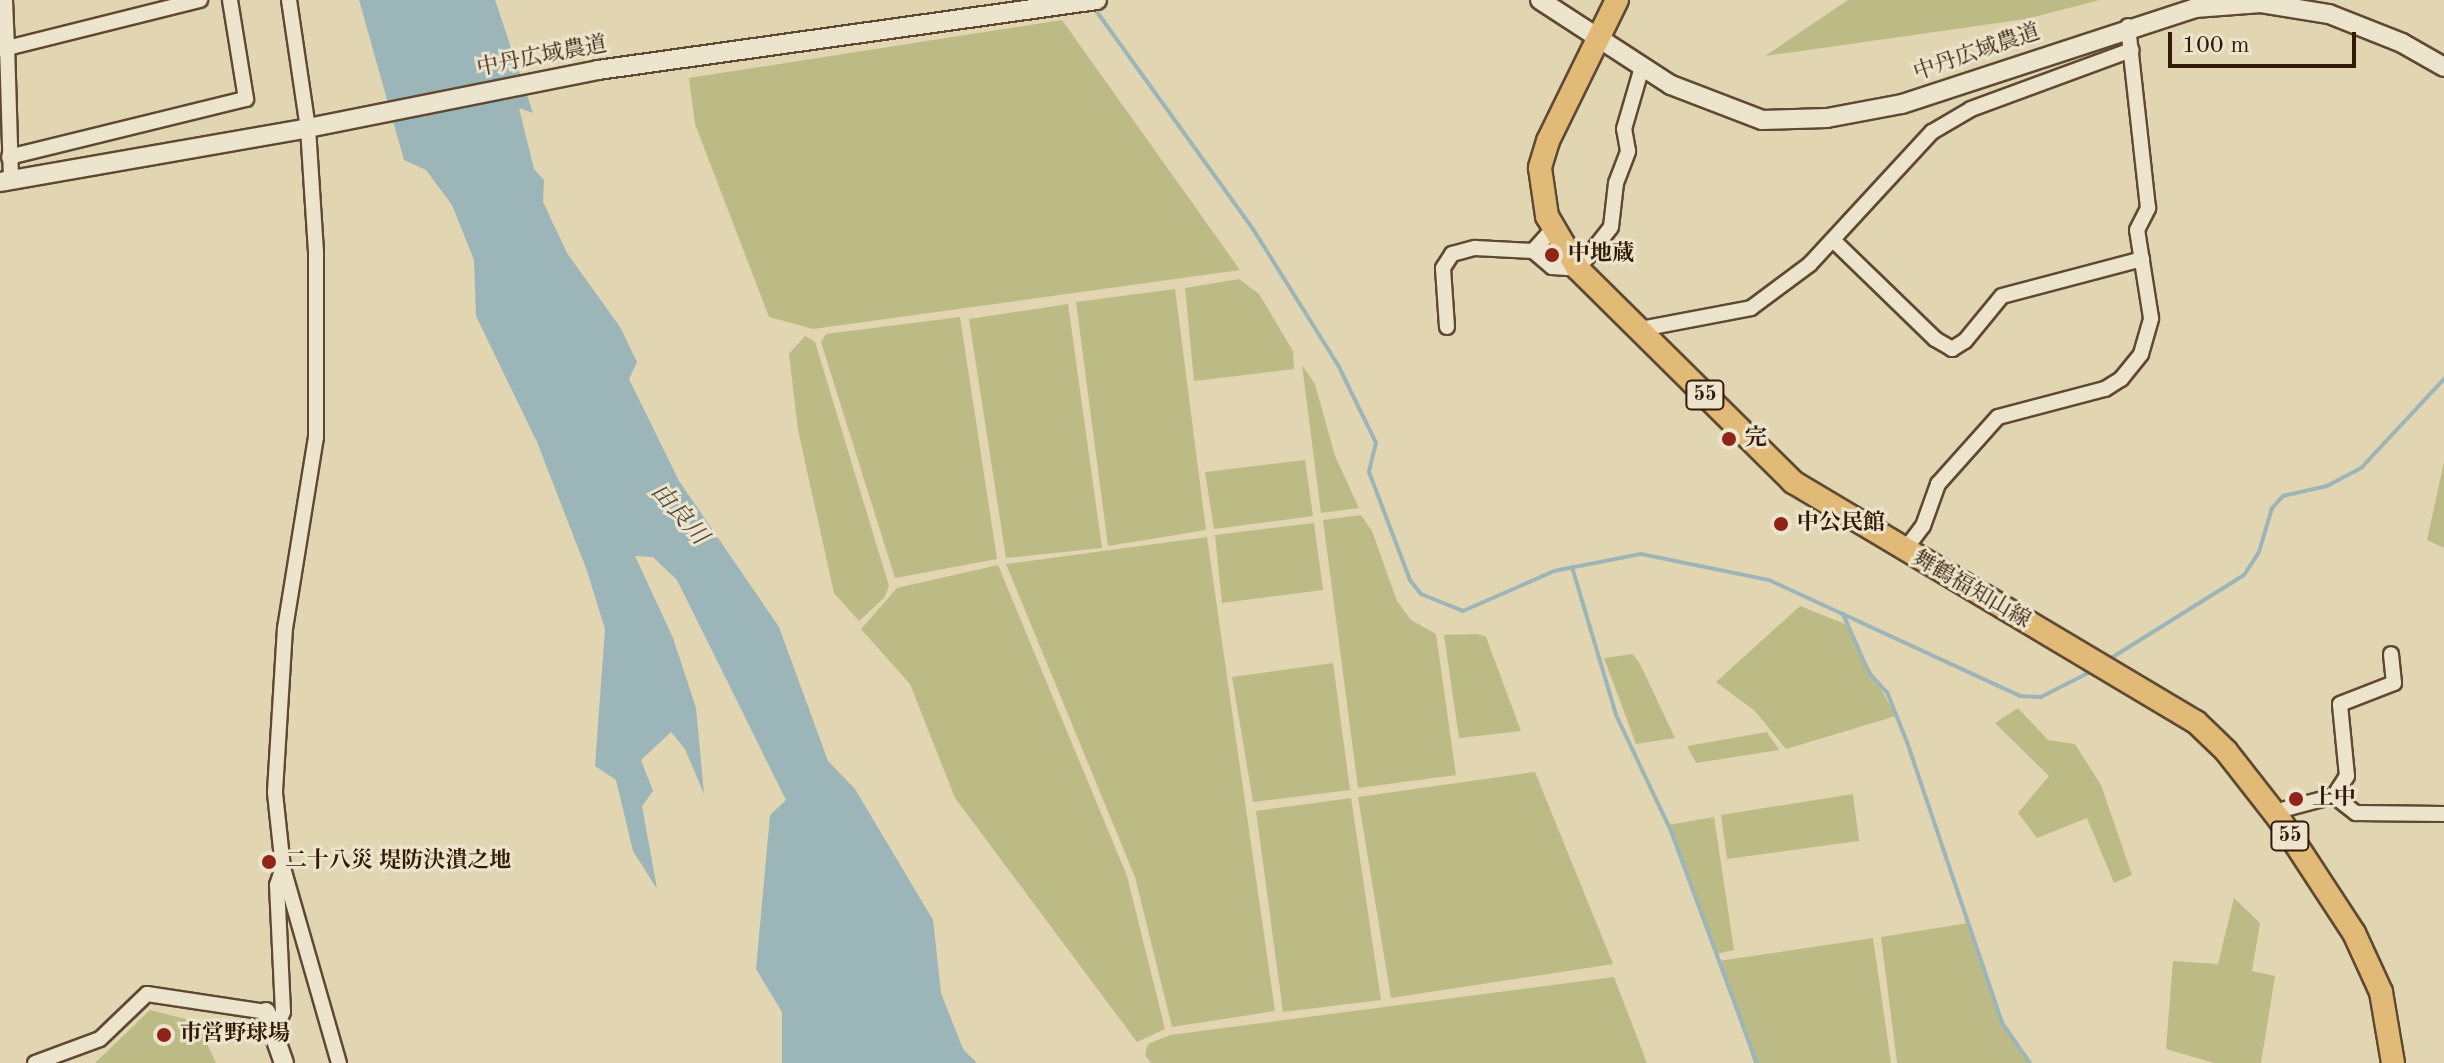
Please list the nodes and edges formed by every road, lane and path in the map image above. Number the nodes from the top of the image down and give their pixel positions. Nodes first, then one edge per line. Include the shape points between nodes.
1 (5, 0) edge
2 (200, 0) edge
3 (230, 0) edge
4 (289, 0) edge
5 (1097, 0) edge
6 (1540, 0) edge
7 (1617, 0) edge
8 (2128, 26) junction
9 (1600, 38) junction
10 (3, 48) edge
11 (2131, 50) junction
12 (1642, 67) junction
13 (2444, 67) edge
14 (308, 128) junction
15 (9, 157) junction
16 (5, 180) edge
17 (1553, 229) junction
18 (1834, 241) junction
19 (1533, 251) junction
20 (2142, 259) junction
21 (1578, 269) junction
22 (1447, 327) dead end
23 (1641, 329) junction
24 (1904, 551) junction
25 (2391, 654) dead end
26 (2334, 796) junction
27 (2274, 812) junction
28 (2444, 814) edge
29 (283, 868) junction
30 (266, 1012) joint
31 (274, 1033) junction
32 (35, 1063) edge
33 (284, 1063) edge
34 (339, 1063) edge
35 (2393, 1063) edge

1 - 10 street
2 - 10 street
3 - 15 street via 246,99
4 - 14 street
5 - 14 street, 中丹広域農道 via 598,70
6 - 9 street, 中丹広域農道
7 - 9 main road, 舞鶴福知山線 / 55
8 - 11 street
8 - 12 street, 中丹広域農道 via 1902,104 1827,118 1762,120 1718,107
8 - 13 street, 中丹広域農道 via 2195,8 2295,6 2364,25
9 - 12 street, 中丹広域農道
9 - 17 main road, 舞鶴福知山線 / 55 via 1548,141 1540,168 1541,194
10 - 15 street
11 - 18 street via 1971,109 1932,132
11 - 20 street via 2148,208 2137,230
12 - 21 street via 1624,129 1628,151 1616,183 1611,227
14 - 16 street, 中丹広域農道
14 - 29 street via 316,252 316,437 276,706 275,793
15 - 16 street
17 - 19 street
17 - 21 main road, 舞鶴福知山線 / 55
18 - 20 street via 1935,339 1952,349 2002,296
18 - 23 street via 1751,308
19 - 21 street via 1552,267
19 - 22 street via 1475,248 1452,254 1443,268
20 - 24 street via 2151,318 2141,354 2121,379 2105,389 1998,417 1938,484 1923,526
21 - 23 main road, 舞鶴福知山線 / 55
23 - 24 main road, 舞鶴福知山線 / 55 via 1793,482
24 - 27 main road, 舞鶴福知山線 / 55 via 2196,722
25 - 26 street via 2394,683 2340,704 2347,776
26 - 27 street
26 - 28 street via 2356,813
27 - 35 main road, 舞鶴福知山線 / 55 via 2370,964 2381,992
29 - 31 street via 277,885 283,1012
29 - 34 street
30 - 31 street
30 - 32 street via 147,994 100,1039
31 - 33 street

